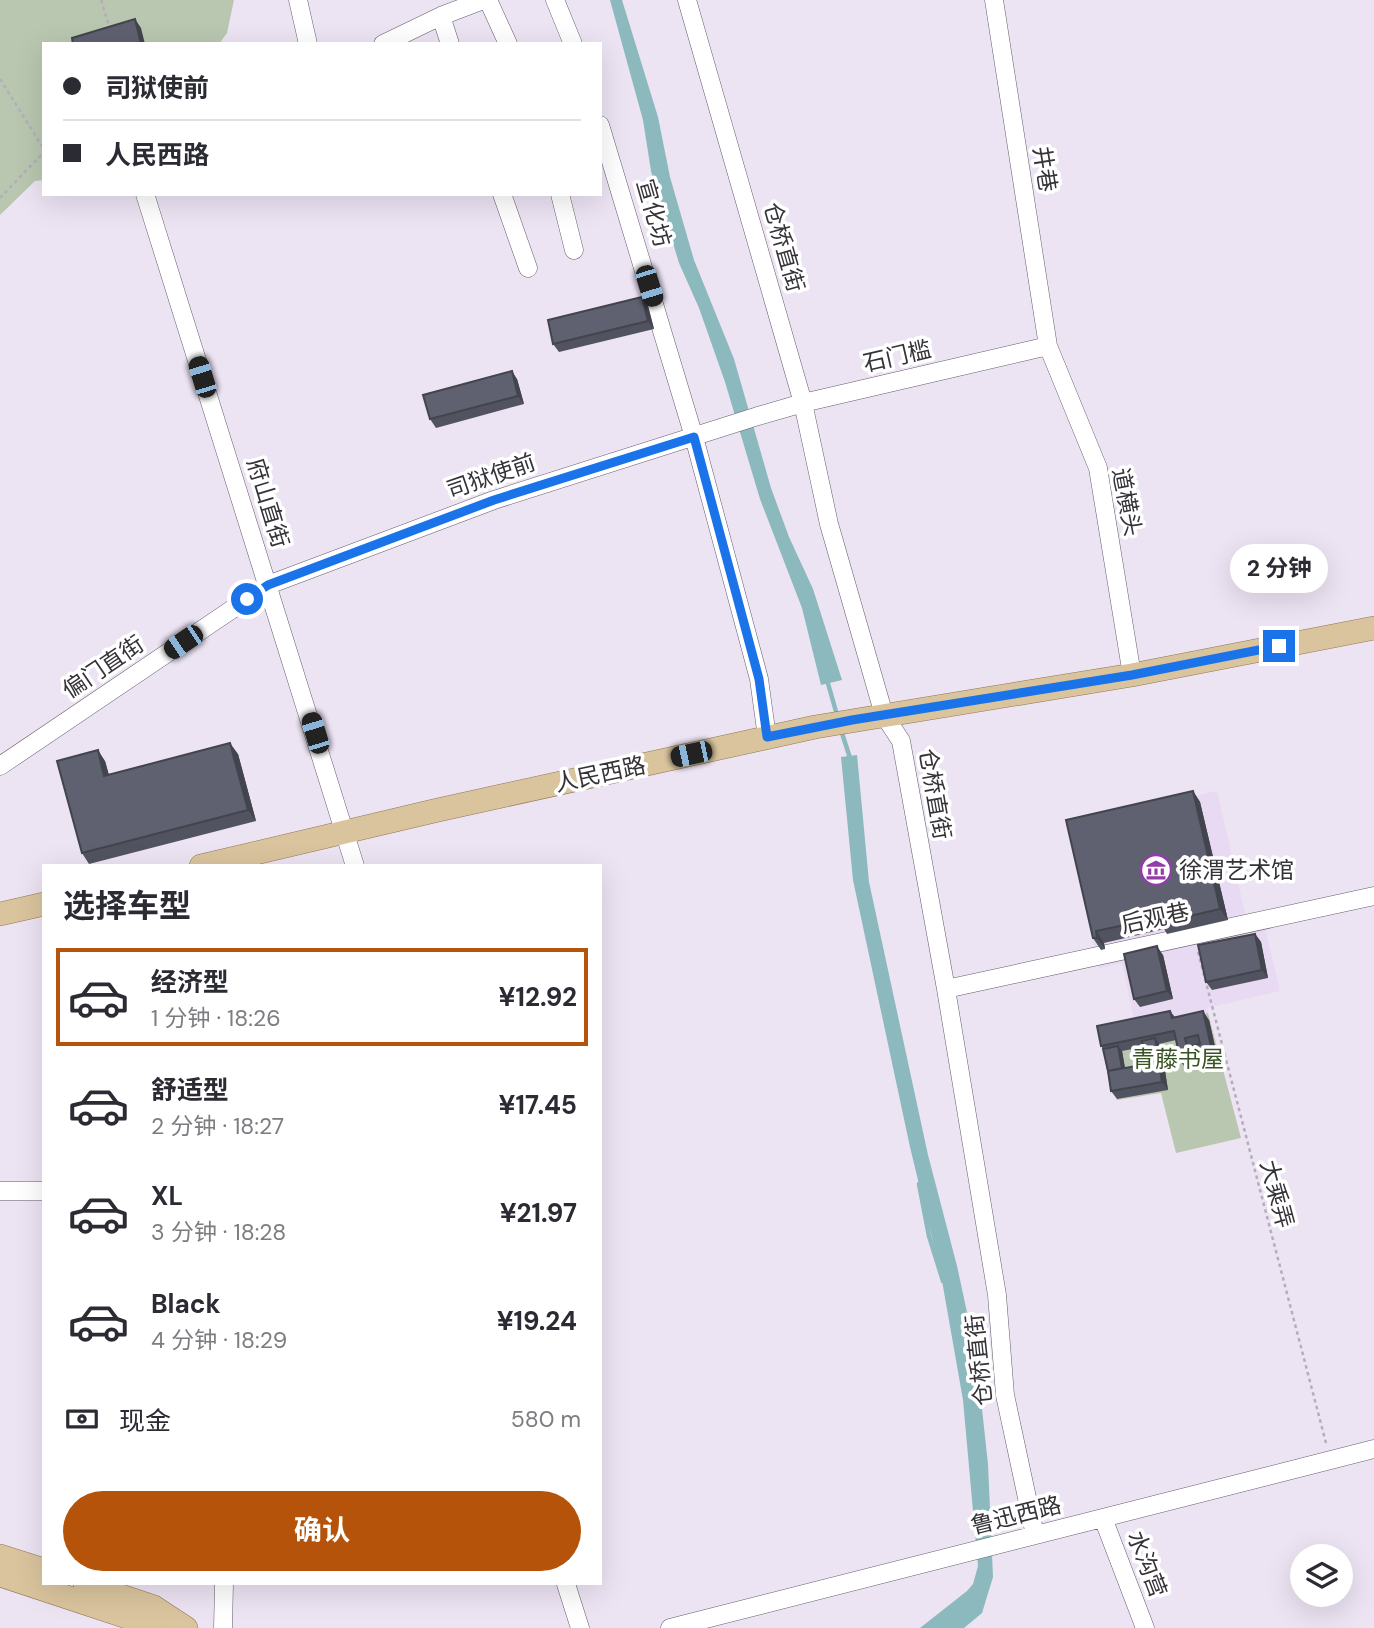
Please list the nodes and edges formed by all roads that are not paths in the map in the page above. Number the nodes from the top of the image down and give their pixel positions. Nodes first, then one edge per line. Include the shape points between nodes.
1 (298, 0) edge
2 (486, 0) edge
3 (555, 0) edge
4 (687, 0) edge
5 (994, 0) edge
6 (441, 16) junction
7 (308, 42) edge
8 (387, 42) edge
9 (449, 42) edge
10 (507, 42) edge
11 (572, 42) edge
12 (602, 132) edge
13 (146, 196) edge
14 (503, 196) edge
15 (560, 196) edge
16 (574, 250) dead end
17 (528, 268) dead end
18 (1048, 346) junction
19 (803, 403) junction
20 (734, 424) joint
21 (694, 437) junction
22 (268, 585) junction
23 (1374, 628) edge
24 (1132, 675) junction
25 (884, 715) junction
26 (767, 737) junction
27 (0, 766) edge
28 (346, 832) junction
29 (210, 864) edge
30 (354, 864) edge
31 (1374, 896) edge
32 (42, 904) edge
33 (0, 914) edge
34 (946, 989) junction
35 (0, 1191) edge
36 (42, 1191) edge
37 (1374, 1449) edge
38 (1103, 1518) junction
39 (1035, 1535) junction
40 (0, 1556) edge
41 (42, 1569) edge
42 (0, 1575) edge
43 (88, 1585) edge
44 (224, 1585) edge
45 (566, 1585) edge
46 (153, 1628) edge
47 (186, 1628) edge
48 (223, 1628) edge
49 (580, 1628) edge
50 (670, 1628) edge
51 (1145, 1628) edge

1 - 7 street
2 - 6 street
2 - 10 street
3 - 11 street
4 - 19 street, 仓桥直街
5 - 18 street, 井巷
6 - 8 street
6 - 9 street
12 - 21 street, 宣化坊
13 - 22 street, 府山直街
14 - 17 street
15 - 16 street
18 - 19 street, 石门槛
18 - 24 street, 道横头 via 1098,468
19 - 20 street, 石门槛
19 - 25 street, 仓桥直街 via 829,524
20 - 21 street, 司狱使前
21 - 22 street, 司狱使前 via 494,500
21 - 26 street, 宣化坊 via 759,679
22 - 27 street, 偏门直街
22 - 28 street, 府山直街
23 - 24 main road, 人民西路
24 - 25 main road, 人民西路
25 - 26 main road, 人民西路
25 - 34 street, 仓桥直街 via 901,741
26 - 28 main road, 人民西路
28 - 29 main road, 人民西路
28 - 30 street, 府山直街
31 - 34 street, 后观巷
32 - 33 main road
34 - 39 street, 仓桥直街 via 997,1295 1005,1395
35 - 36 street
37 - 38 street, 鲁迅西路
38 - 39 street, 鲁迅西路
38 - 51 street, 水沟营
39 - 50 street, 鲁迅西路
40 - 41 main road
42 - 46 main road
43 - 47 main road via 154,1606
44 - 48 street
45 - 49 street

